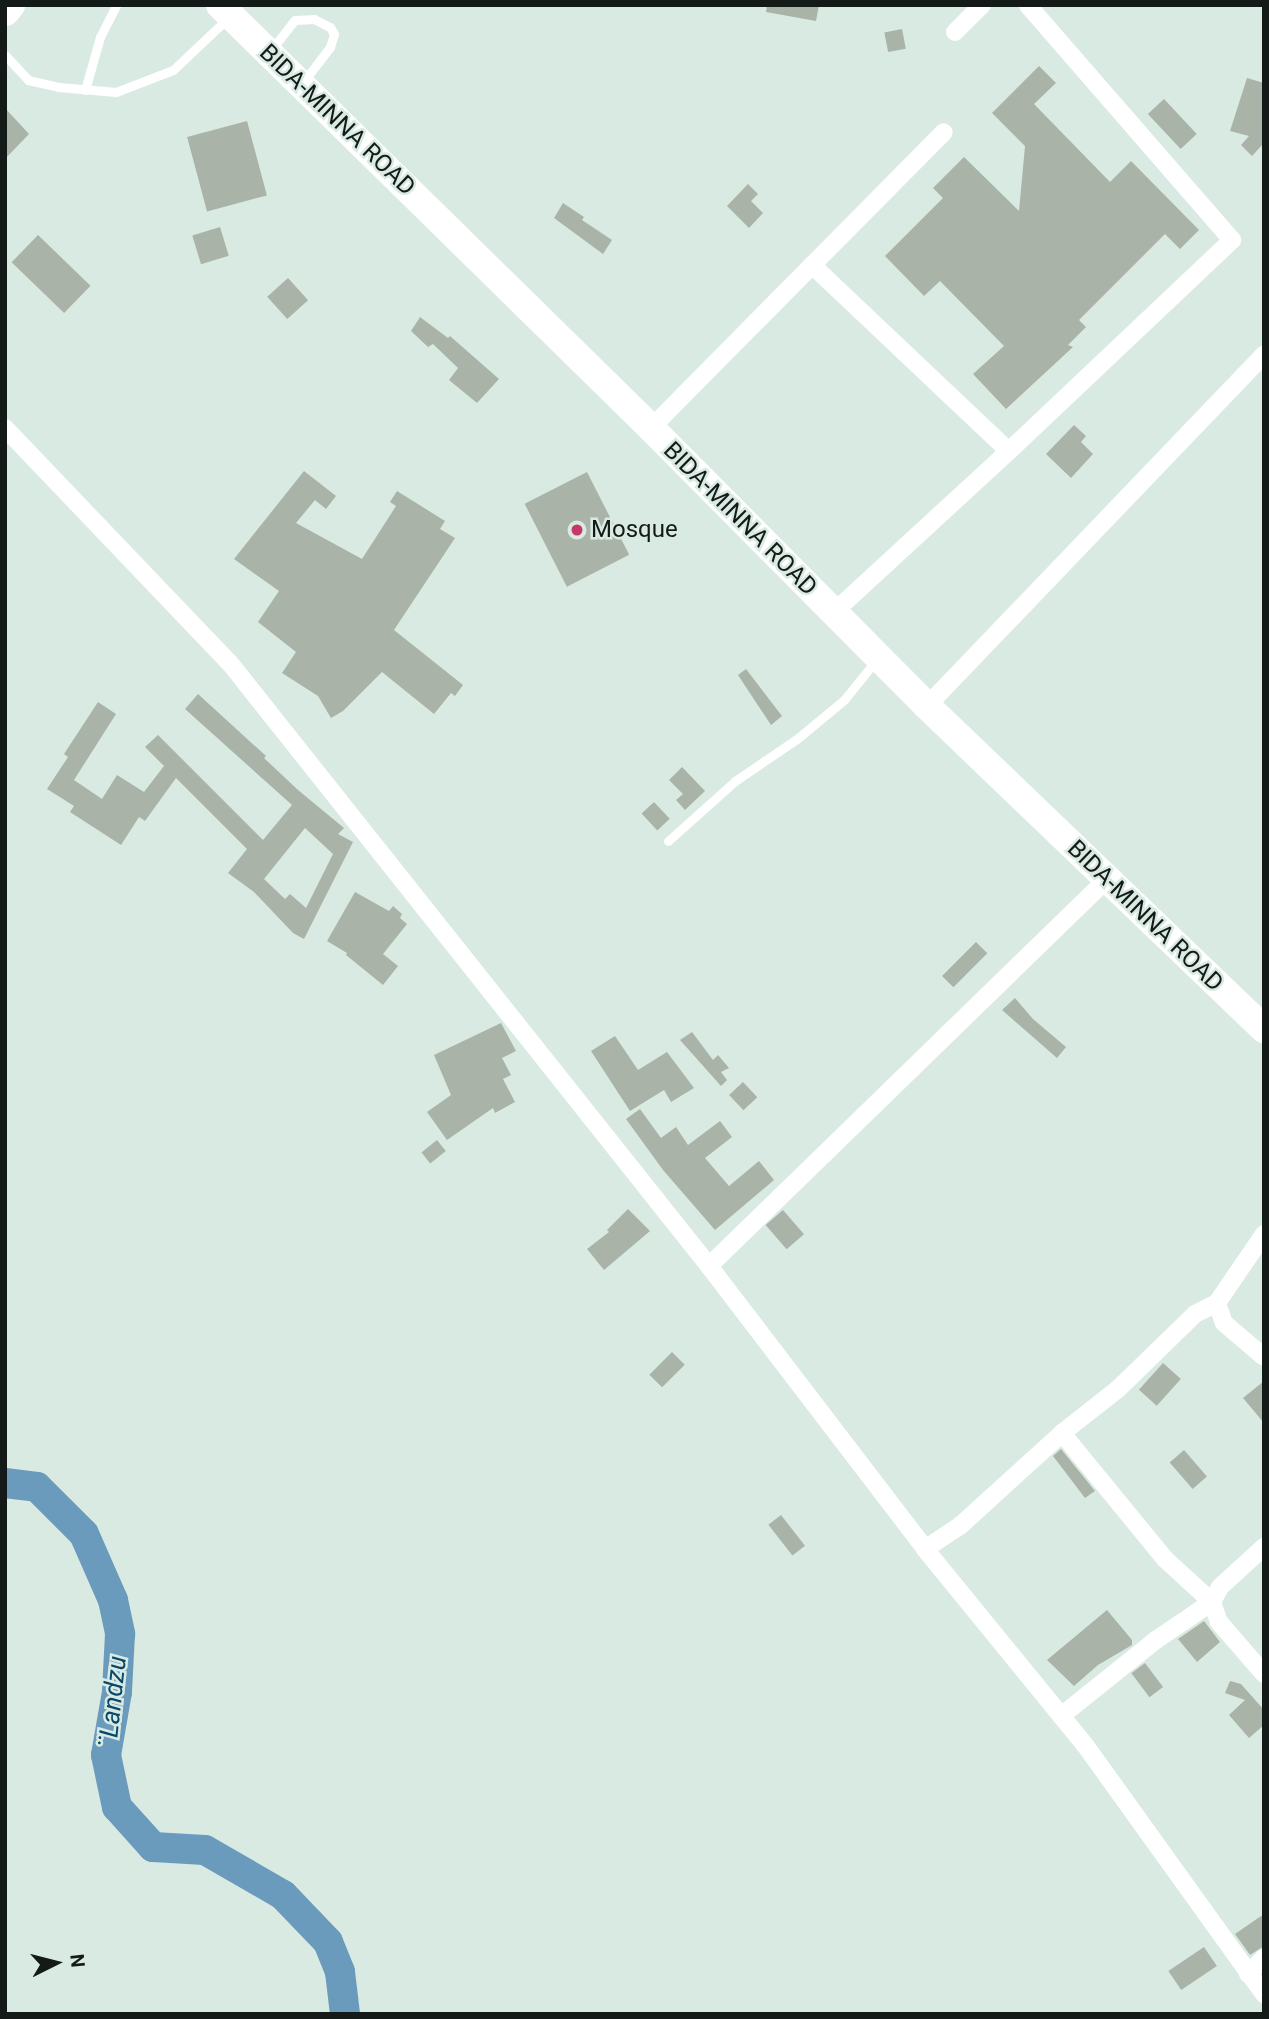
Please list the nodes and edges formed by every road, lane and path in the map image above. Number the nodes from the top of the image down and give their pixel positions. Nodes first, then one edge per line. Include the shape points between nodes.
1 (10, 5) edge
2 (116, 5) edge
3 (982, 5) edge
4 (1028, 5) edge
5 (225, 10) edge
6 (5, 11) edge
7 (955, 32) dead end
8 (268, 53) junction
9 (5, 55) edge
10 (301, 85) junction
11 (85, 90) junction
12 (944, 132) dead end
13 (812, 265) junction
14 (1264, 355) edge
15 (5, 428) edge
16 (651, 428) junction
17 (1009, 451) junction
18 (834, 613) junction
19 (878, 658) junction
20 (927, 706) junction
21 (668, 841) dead end
22 (1105, 881) junction
23 (1264, 1029) edge
24 (1264, 1234) edge
25 (709, 1266) junction
26 (1217, 1303) junction
27 (1264, 1357) edge
28 (1062, 1433) junction
29 (1264, 1547) edge
30 (925, 1549) junction
31 (1212, 1602) junction
32 (1264, 1674) edge
33 (1061, 1716) junction
34 (1264, 1958) edge
35 (1248, 1974) junction
36 (1264, 1994) edge

1 - 6 highway
2 - 11 lane via 100,37
3 - 7 street
4 - 17 street via 1232,240
5 - 8 main road, BIDA-MINNA ROAD
5 - 11 lane via 173,70 116,92
8 - 10 main road, BIDA-MINNA ROAD
8 - 10 lane via 295,20 314,19 330,27 334,34 330,47
9 - 11 lane via 28,80
10 - 16 main road, BIDA-MINNA ROAD
12 - 13 street
13 - 16 street
13 - 17 street
14 - 20 street
15 - 25 street via 229,662
16 - 18 main road, BIDA-MINNA ROAD
17 - 18 street
18 - 19 main road, BIDA-MINNA ROAD
19 - 20 main road, BIDA-MINNA ROAD
19 - 21 lane via 844,700 735,781
20 - 22 main road, BIDA-MINNA ROAD
22 - 23 main road, BIDA-MINNA ROAD
22 - 25 street
24 - 26 street
25 - 30 street
26 - 27 street via 1224,1323
26 - 28 street via 1195,1314 1118,1389
28 - 30 street via 961,1525
28 - 31 street via 1165,1559
29 - 31 street via 1220,1587
30 - 33 street
31 - 32 street via 1219,1622
31 - 33 street
33 - 35 street
34 - 35 street
35 - 36 street

